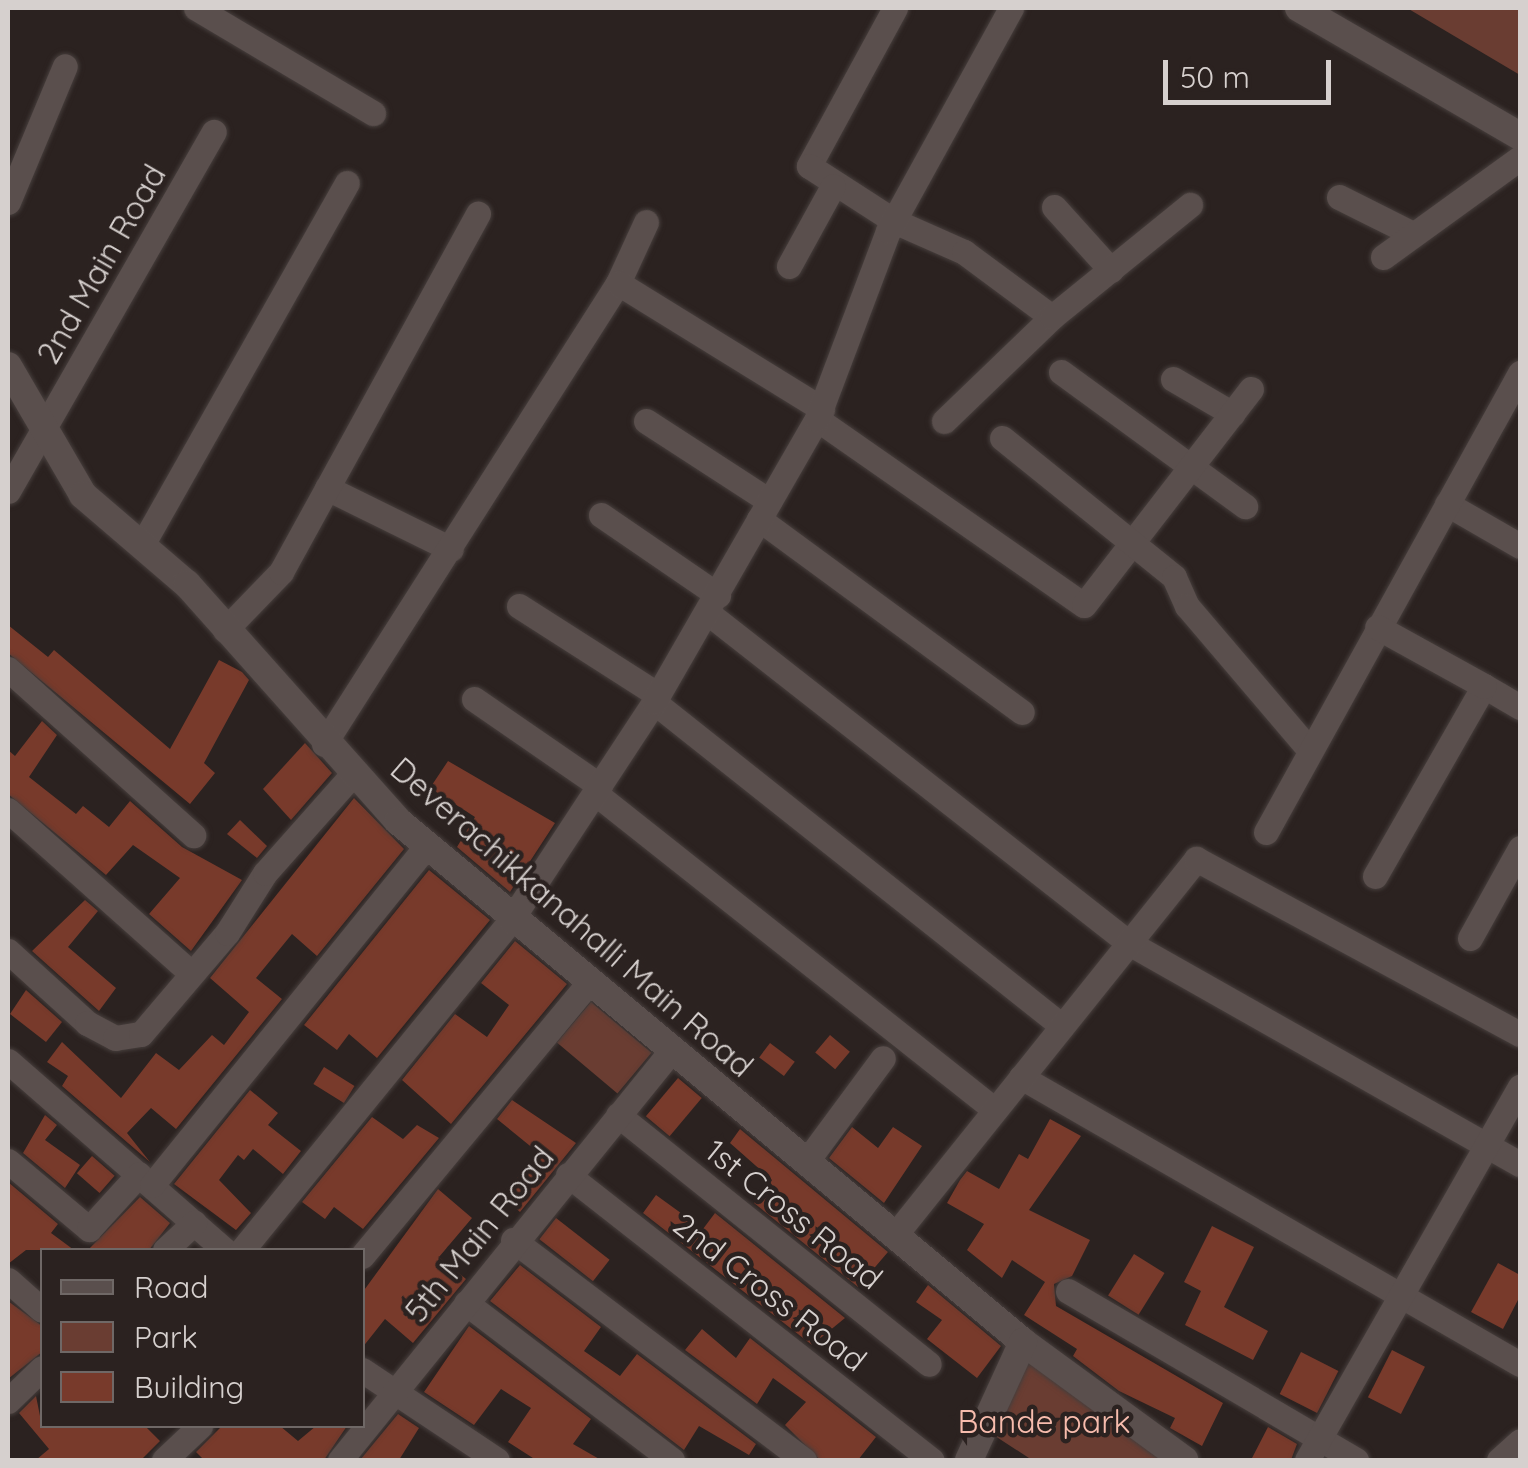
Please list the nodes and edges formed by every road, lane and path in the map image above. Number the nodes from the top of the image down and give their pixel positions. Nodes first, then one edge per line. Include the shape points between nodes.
1 (196, 8) edge
2 (895, 8) edge
3 (1010, 8) edge
4 (1317, 12) edge
5 (65, 66) dead end
6 (373, 113) dead end
7 (214, 132) dead end
8 (1520, 136) edge
9 (1520, 158) edge
10 (347, 183) dead end
11 (833, 186) junction
12 (1339, 197) dead end
13 (8, 202) edge
14 (1190, 206) dead end
15 (1054, 207) dead end
16 (478, 213) dead end
17 (894, 221) junction
18 (646, 222) dead end
19 (1413, 234) junction
20 (1383, 257) dead end
21 (789, 266) dead end
22 (1112, 270) junction
23 (618, 283) junction
24 (1052, 317) junction
25 (8, 366) edge
26 (1061, 372) dead end
27 (1520, 374) edge
28 (1173, 379) dead end
29 (1252, 390) dead end
30 (1513, 403) edge
31 (820, 414) junction
32 (1233, 414) junction
33 (646, 421) dead end
34 (944, 421) dead end
35 (44, 428) junction
36 (1002, 438) dead end
37 (1190, 470) junction
38 (327, 488) junction
39 (8, 491) edge
40 (1447, 504) junction
41 (1245, 506) dead end
42 (764, 510) junction
43 (600, 514) dead end
44 (1136, 542) junction
45 (142, 545) junction
46 (1520, 546) edge
47 (450, 549) junction
48 (713, 604) junction
49 (519, 606) dead end
50 (1377, 627) junction
51 (225, 630) junction
52 (8, 669) edge
53 (1484, 686) junction
54 (656, 698) junction
55 (474, 699) dead end
56 (1520, 707) edge
57 (1022, 712) dead end
58 (324, 744) junction
59 (1308, 748) junction
60 (353, 774) junction
61 (597, 789) junction
62 (8, 810) edge
63 (1266, 832) dead end
64 (193, 835) dead end
65 (427, 846) junction
66 (1520, 848) edge
67 (1376, 876) dead end
68 (511, 920) junction
69 (1470, 938) dead end
70 (1129, 943) junction
71 (8, 952) edge
72 (190, 972) junction
73 (588, 984) junction
74 (1062, 1026) junction
75 (1520, 1034) edge
76 (671, 1051) junction
77 (884, 1058) dead end
78 (8, 1061) edge
79 (1022, 1077) junction
80 (1520, 1086) edge
81 (995, 1110) junction
82 (618, 1114) junction
83 (1486, 1144) junction
84 (8, 1161) edge
85 (806, 1162) junction
86 (1520, 1164) edge
87 (568, 1175) junction
88 (146, 1180) junction
89 (194, 1222) junction
90 (895, 1235) junction
91 (513, 1240) junction
92 (166, 1248) edge
93 (223, 1248) edge
94 (244, 1248) edge
95 (365, 1252) edge
96 (8, 1280) edge
97 (1068, 1291) dead end
98 (1402, 1294) junction
99 (466, 1303) junction
100 (40, 1308) edge
101 (1023, 1342) junction
102 (929, 1364) dead end
103 (1520, 1364) edge
104 (40, 1370) edge
105 (365, 1372) edge
106 (391, 1394) junction
107 (8, 1402) edge
108 (198, 1428) edge
109 (365, 1428) edge
110 (365, 1428) edge
111 (1520, 1441) edge
112 (1313, 1450) edge
113 (164, 1460) edge
114 (340, 1460) edge
115 (497, 1460) edge
116 (672, 1460) edge
117 (803, 1460) edge
118 (932, 1460) edge
119 (971, 1460) edge
120 (1184, 1460) edge
121 (1356, 1460) edge
122 (1499, 1460) edge

1 - 6 street
2 - 11 street via 809,158
3 - 17 street
4 - 8 street
5 - 13 street
7 - 35 street, 2nd Main Road
9 - 19 street
10 - 45 street
11 - 17 street
11 - 21 street
12 - 19 street
14 - 22 street
15 - 22 street
16 - 38 street
17 - 24 street via 964,252
17 - 31 street via 846,327 844,364
18 - 23 street
19 - 20 street
22 - 24 street
23 - 31 street
23 - 47 street
24 - 34 street
25 - 35 street, Deverachikkanahalli Main Road
26 - 37 street
27 - 30 street
28 - 32 street
29 - 32 street
30 - 40 street
31 - 42 street
31 - 44 street via 1084,606
32 - 37 street
33 - 42 street
35 - 39 street, 2nd Main Road
35 - 45 street, Deverachikkanahalli Main Road via 84,494
36 - 44 street
37 - 41 street
37 - 44 street
38 - 47 street
38 - 51 street via 281,572
40 - 46 street
40 - 50 street
42 - 48 street
42 - 57 street
43 - 48 street
44 - 59 street via 1174,577 1187,606
45 - 51 street, Deverachikkanahalli Main Road
47 - 58 street
48 - 54 street
48 - 70 street
49 - 54 street
50 - 53 street
50 - 59 street
51 - 58 street, Deverachikkanahalli Main Road
52 - 64 street
53 - 56 street
53 - 67 street
54 - 61 street
54 - 74 street
55 - 61 street
58 - 60 street, Deverachikkanahalli Main Road
59 - 63 street
60 - 65 street, Deverachikkanahalli Main Road
60 - 72 street
61 - 68 street
61 - 81 street
62 - 72 street
65 - 68 street, Deverachikkanahalli Main Road
65 - 88 street
66 - 69 street
68 - 73 street, Deverachikkanahalli Main Road
68 - 94 street
70 - 74 street
70 - 75 street via 1196,859
70 - 83 street
71 - 72 street via 114,1038 142,1034
73 - 76 street, Deverachikkanahalli Main Road
73 - 95 street
74 - 79 street
76 - 82 street, 5th Main Road
76 - 85 street, Deverachikkanahalli Main Road
77 - 85 street
78 - 88 street
79 - 81 street
79 - 98 street
80 - 83 street
81 - 90 street
82 - 87 street, 5th Main Road
82 - 102 street, 1st Cross Road
83 - 86 street
83 - 98 street
84 - 88 street via 89,1229
85 - 90 street, Deverachikkanahalli Main Road
87 - 91 street, 5th Main Road
87 - 118 street, 2nd Cross Road
88 - 89 street
89 - 92 street
89 - 93 street
90 - 101 street, Deverachikkanahalli Main Road
91 - 99 street, 5th Main Road
91 - 117 street
96 - 100 street
97 - 112 street
98 - 103 street
98 - 112 street
99 - 106 street, 5th Main Road
99 - 116 street
101 - 119 street
101 - 120 street, Deverachikkanahalli Main Road
104 - 107 street
105 - 106 street
106 - 109 street, 5th Main Road
106 - 115 street
108 - 113 street
110 - 114 street, 5th Main Road
111 - 122 street
112 - 121 street

